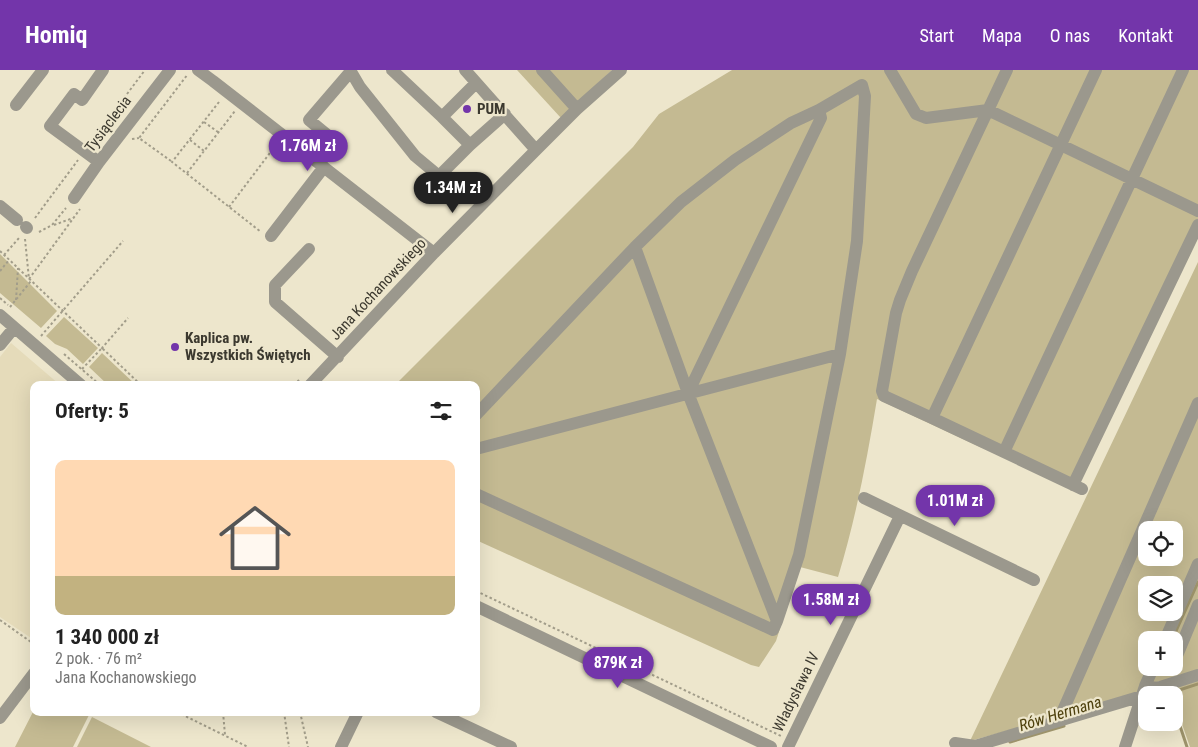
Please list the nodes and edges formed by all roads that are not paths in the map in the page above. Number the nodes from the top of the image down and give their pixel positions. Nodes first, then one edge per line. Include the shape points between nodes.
1 (43, 70) edge
2 (104, 70) edge
3 (170, 70) edge
4 (350, 70) edge
5 (392, 70) edge
6 (465, 70) edge
7 (542, 70) edge
8 (621, 70) edge
9 (890, 70) edge
10 (1007, 70) edge
11 (1096, 70) edge
12 (1183, 70) edge
13 (193, 74) edge
14 (476, 83) junction
15 (16, 105) dead end
16 (577, 109) junction
17 (819, 110) junction
18 (988, 110) junction
19 (504, 114) junction
20 (442, 117) junction
21 (337, 143) dead end
22 (1061, 145) junction
23 (470, 146) junction
24 (536, 150) junction
25 (99, 162) junction
26 (324, 167) junction
27 (1132, 179) junction
28 (74, 198) road end
29 (0, 206) edge
30 (1198, 211) edge
31 (1198, 225) edge
32 (24, 227) road end
33 (271, 236) road end
34 (635, 247) junction
35 (309, 249) dead end
36 (434, 254) junction
37 (5, 311) edge
38 (14, 328) junction
39 (0, 345) edge
40 (840, 354) junction
41 (338, 357) junction
42 (76, 381) edge
43 (314, 381) edge
44 (688, 392) junction
45 (1198, 403) edge
46 (480, 411) edge
47 (932, 418) junction
48 (480, 448) edge
49 (1004, 452) junction
50 (480, 496) edge
51 (864, 498) dead end
52 (900, 516) junction
53 (1198, 564) edge
54 (1034, 580) dead end
55 (1198, 605) edge
56 (480, 608) edge
57 (777, 621) junction
58 (1169, 631) edge
59 (1183, 641) edge
60 (1168, 676) edge
61 (1198, 676) edge
62 (30, 678) edge
63 (1168, 685) junction
64 (1164, 686) edge
65 (1138, 693) edge
66 (1138, 709) edge
67 (356, 716) edge
68 (445, 716) edge
69 (0, 718) edge
70 (1061, 720) junction
71 (786, 743) edge
72 (955, 743) dead end
73 (341, 747) edge
74 (511, 747) edge
75 (771, 747) edge
76 (1125, 747) edge

1 - 15 street
2 - 25 street via 82,100 74,94 50,126
3 - 25 street, Tysiąclecia
4 - 21 street via 309,120
4 - 23 street via 416,156 439,176
5 - 20 street
6 - 14 street
7 - 16 street
8 - 16 street, Jana Kochanowskiego
9 - 18 street via 916,114 926,118
10 - 18 street
11 - 22 street
12 - 27 street
13 - 26 street via 213,80
14 - 19 street
14 - 20 street
16 - 24 street, Jana Kochanowskiego
17 - 34 street via 735,160 681,202
17 - 40 street via 862,85 865,96 856,241
17 - 44 street via 821,118
18 - 22 street
18 - 47 street via 906,286 896,313 887,362 884,396
19 - 23 street
19 - 24 street
20 - 23 street
22 - 27 street
22 - 47 street
24 - 36 street, Jana Kochanowskiego
25 - 28 street, Tysiąclecia
26 - 33 street
26 - 36 street
27 - 30 street
27 - 49 street
29 - 32 street
31 - 49 street via 1078,487
34 - 44 street
34 - 46 street
35 - 41 street via 275,285 275,302
36 - 41 street, Jana Kochanowskiego
37 - 38 street
38 - 39 street
38 - 42 street
40 - 44 street
40 - 57 street via 799,556
41 - 43 street, Jana Kochanowskiego
44 - 48 street
44 - 57 street
45 - 70 street
47 - 49 street
50 - 57 street via 773,630
51 - 52 street
52 - 54 street
52 - 71 street, Władysława IV
53 - 58 street
55 - 59 street
56 - 75 street
60 - 63 street
61 - 63 street
62 - 69 street
63 - 64 street
65 - 70 street
66 - 76 street
67 - 73 street
68 - 74 street
70 - 72 street via 974,746

